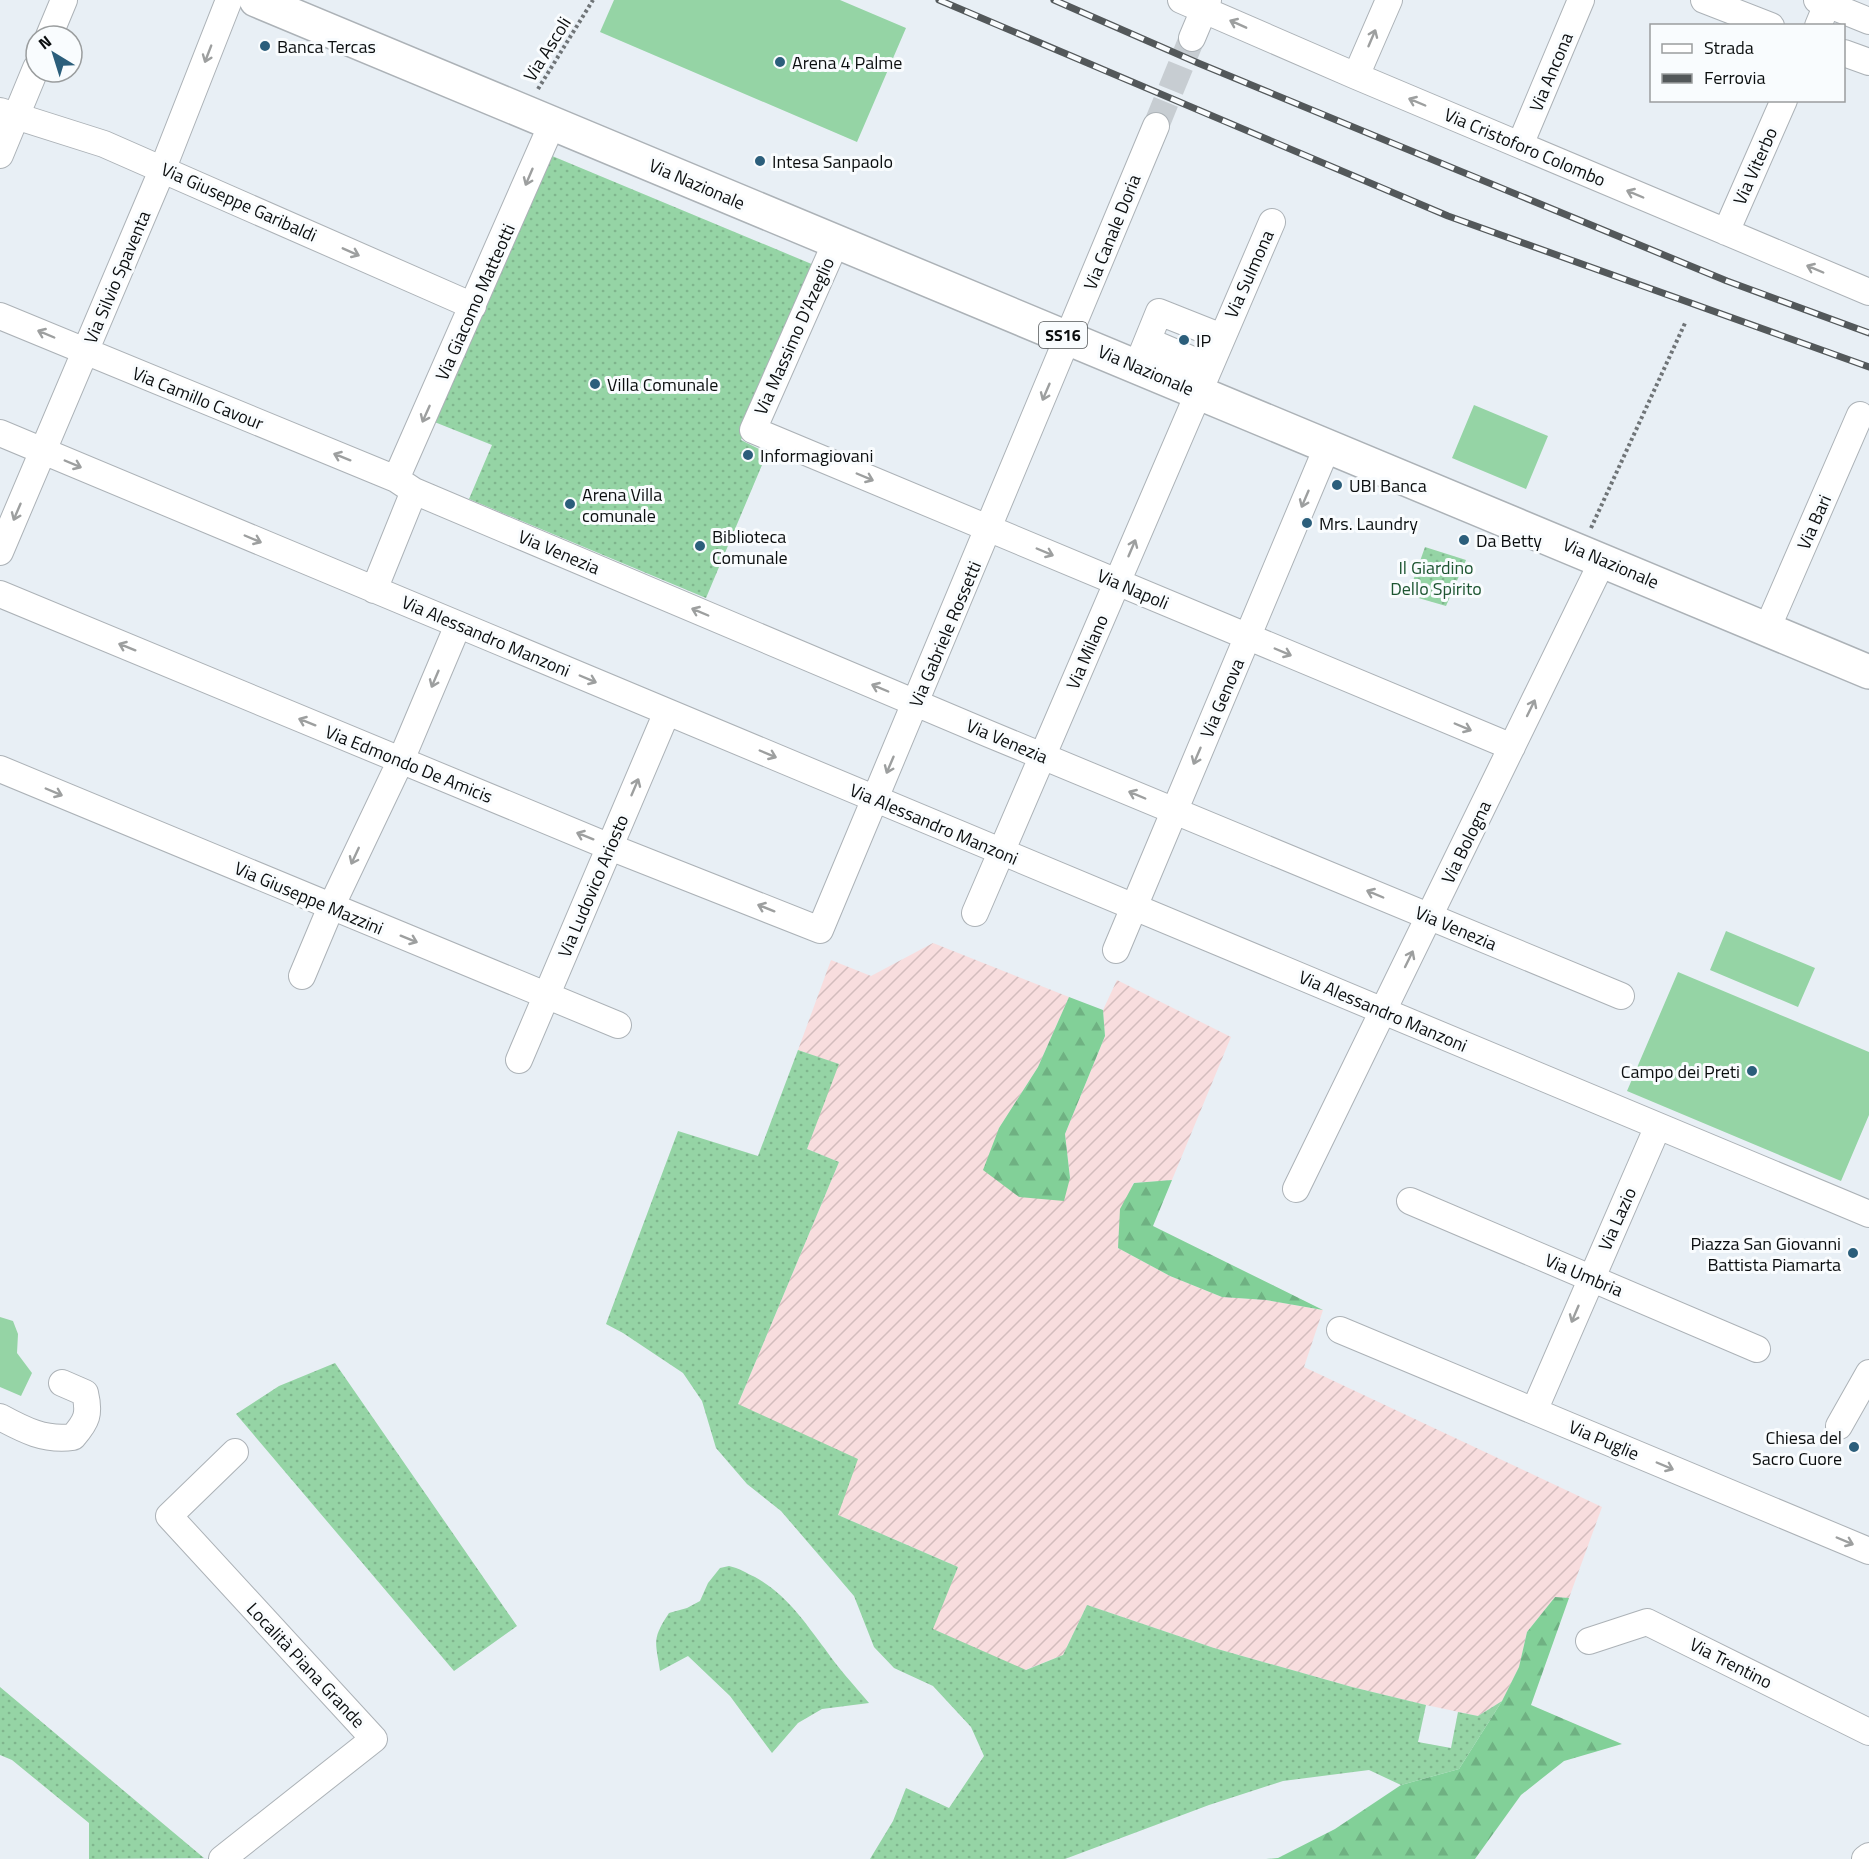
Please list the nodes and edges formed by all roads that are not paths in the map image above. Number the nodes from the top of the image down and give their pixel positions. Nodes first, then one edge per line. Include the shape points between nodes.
1 (64, 0) edge
2 (229, 0) edge
3 (256, 0) edge
4 (1389, 0) edge
5 (1581, 0) edge
6 (1704, 0) edge
7 (1198, 3) edge
8 (1821, 10) edge
9 (1869, 21) edge
10 (55, 24) edge
11 (1766, 24) edge
12 (1192, 38) tunnel mouth
13 (1845, 53) edge
14 (1869, 62) edge
15 (1356, 76) junction
16 (26, 84) edge
17 (1783, 102) edge
18 (8, 114) edge
19 (538, 118) junction
20 (1156, 126) tunnel mouth
21 (1520, 145) junction
22 (0, 155) edge
23 (163, 168) junction
24 (1272, 222) dead end
25 (1726, 232) junction
26 (836, 242) junction
27 (1869, 292) edge
28 (473, 306) junction
29 (0, 316) edge
30 (1221, 337) junction
31 (1069, 338) junction
32 (85, 351) junction
33 (1142, 354) junction
34 (1204, 379) junction
35 (1860, 415) dead end
36 (753, 430) joint
37 (0, 433) edge
38 (1328, 445) junction
39 (43, 451) junction
40 (405, 485) junction
41 (989, 529) junction
42 (0, 552) edge
43 (1592, 555) junction
44 (1118, 582) junction
45 (374, 590) junction
46 (0, 594) edge
47 (458, 625) junction
48 (1767, 629) junction
49 (1248, 637) junction
50 (1869, 672) edge
51 (916, 703) junction
52 (667, 712) junction
53 (1512, 747) junction
54 (1043, 756) junction
55 (401, 760) junction
56 (0, 769) edge
57 (875, 799) junction
58 (1174, 811) junction
59 (610, 847) junction
60 (1002, 852) junction
61 (332, 907) junction
62 (1134, 907) junction
63 (975, 913) dead end
64 (1429, 916) junction
65 (820, 930) joint
66 (1116, 950) dead end
67 (302, 976) dead end
68 (546, 995) junction
69 (1621, 996) dead end
70 (1383, 1011) junction
71 (618, 1025) dead end
72 (519, 1060) dead end
73 (1658, 1126) junction
74 (1296, 1189) dead end
75 (1410, 1201) dead end
76 (1869, 1214) edge
77 (1591, 1278) junction
78 (1340, 1330) dead end
79 (1757, 1349) dead end
80 (1869, 1373) edge
81 (62, 1383) dead end
82 (1534, 1411) junction
83 (0, 1417) edge
84 (1839, 1426) dead end
85 (235, 1452) dead end
86 (1869, 1551) edge
87 (1589, 1641) dead end
88 (1869, 1732) edge
89 (1869, 1856) edge
90 (222, 1859) edge
91 (1865, 1859) edge

1 - 10 street
2 -> 23 street, Via Silvio Spaventa
3 - 19 main road, Via Nazionale / SS16
15 -> 4 street
5 - 21 street, Via Ancona
6 - 11 street
7 - 12 street
15 -> 7 street, Via Cristoforo Colombo
8 - 9 street
13 - 14 street
21 -> 15 street, Via Cristoforo Colombo
16 - 18 street
17 - 25 street, Via Viterbo
18 - 22 street
18 - 23 street, Via Giuseppe Garibaldi via 104,144
19 - 26 main road, Via Nazionale / SS16
19 -> 28 street, Via Giacomo Matteotti
20 - 31 street, Via Canale Doria
25 -> 21 street, Via Cristoforo Colombo
23 -> 28 street, Via Giuseppe Garibaldi
23 - 32 street, Via Silvio Spaventa
24 - 30 street, Via Sulmona
27 -> 25 street, Via Cristoforo Colombo
26 - 31 main road, Via Nazionale / SS16
26 - 36 street, Via Massimo D'Azeglio
28 -> 40 street, Via Giacomo Matteotti
32 -> 29 street, Via Camillo Cavour
30 - 33 street via 1159,312
30 - 34 street, Via Sulmona
31 - 33 main road, Via Nazionale / SS16
31 -> 41 street, Via Gabriele Rossetti
32 - 39 street, Via Silvio Spaventa
40 -> 32 street, Via Camillo Cavour
33 - 34 main road, Via Nazionale / SS16
34 - 38 main road, Via Nazionale / SS16
44 -> 34 street, Via Milano
35 - 48 street, Via Bari
36 -> 41 street, Via Napoli
37 - 39 street, Via Alessandro Manzoni
38 - 43 main road, Via Nazionale / SS16
38 -> 49 street, Via Genova
39 -> 42 street, Via Silvio Spaventa
39 -> 45 street, Via Alessandro Manzoni
40 - 45 street, Via Giacomo Matteotti
51 -> 40 street, Via Venezia
41 -> 44 street, Via Napoli
41 - 51 street, Via Gabriele Rossetti
43 - 48 main road, Via Nazionale / SS16
53 -> 43 street, Via Bologna
44 - 49 street, Via Napoli
44 - 54 street, Via Milano
45 - 47 street, Via Alessandro Manzoni
55 -> 46 street, Via Edmondo De Amicis
47 -> 52 street, Via Alessandro Manzoni
47 -> 55 street
48 - 50 main road, Via Nazionale / SS16
49 -> 53 street, Via Napoli
49 -> 58 street, Via Genova
51 - 54 street, Via Venezia
51 -> 57 street, Via Gabriele Rossetti
52 -> 57 street, Via Alessandro Manzoni
59 -> 52 street, Via Ludovico Ariosto
53 - 64 street, Via Bologna
58 -> 54 street, Via Venezia
54 - 60 street, Via Milano
59 -> 55 street, Via Edmondo De Amicis
55 -> 61 street
56 -> 61 street, Via Giuseppe Mazzini
57 - 60 street, Via Alessandro Manzoni
57 - 65 street, Via Gabriele Rossetti
58 - 62 street, Via Genova
64 -> 58 street, Via Venezia
65 -> 59 street, Via Edmondo De Amicis
59 - 68 street, Via Ludovico Ariosto
60 - 62 street, Via Alessandro Manzoni
60 - 63 street, Via Milano
61 - 67 street
61 -> 68 street, Via Giuseppe Mazzini
62 - 66 street, Via Genova
62 - 70 street, Via Alessandro Manzoni
64 - 69 street, Via Venezia
70 -> 64 street, Via Bologna
68 - 71 street, Via Giuseppe Mazzini
68 - 72 street, Via Ludovico Ariosto
70 - 73 street, Via Alessandro Manzoni
70 - 74 street, Via Bologna
73 - 76 street, Via Alessandro Manzoni
73 - 77 street, Via Lazio
75 - 77 street, Via Umbria
77 - 79 street, Via Umbria
77 -> 82 street, Via Lazio
78 - 82 street, Via Puglie
80 - 84 street
81 - 83 street via 85,1393 88,1408 84,1424 73,1437 58,1439 30,1433
82 -> 86 street, Via Puglie
85 - 90 street, Località Piana Grande via 168,1516 374,1739
87 - 88 street, Via Trentino via 1647,1622
89 - 91 street

